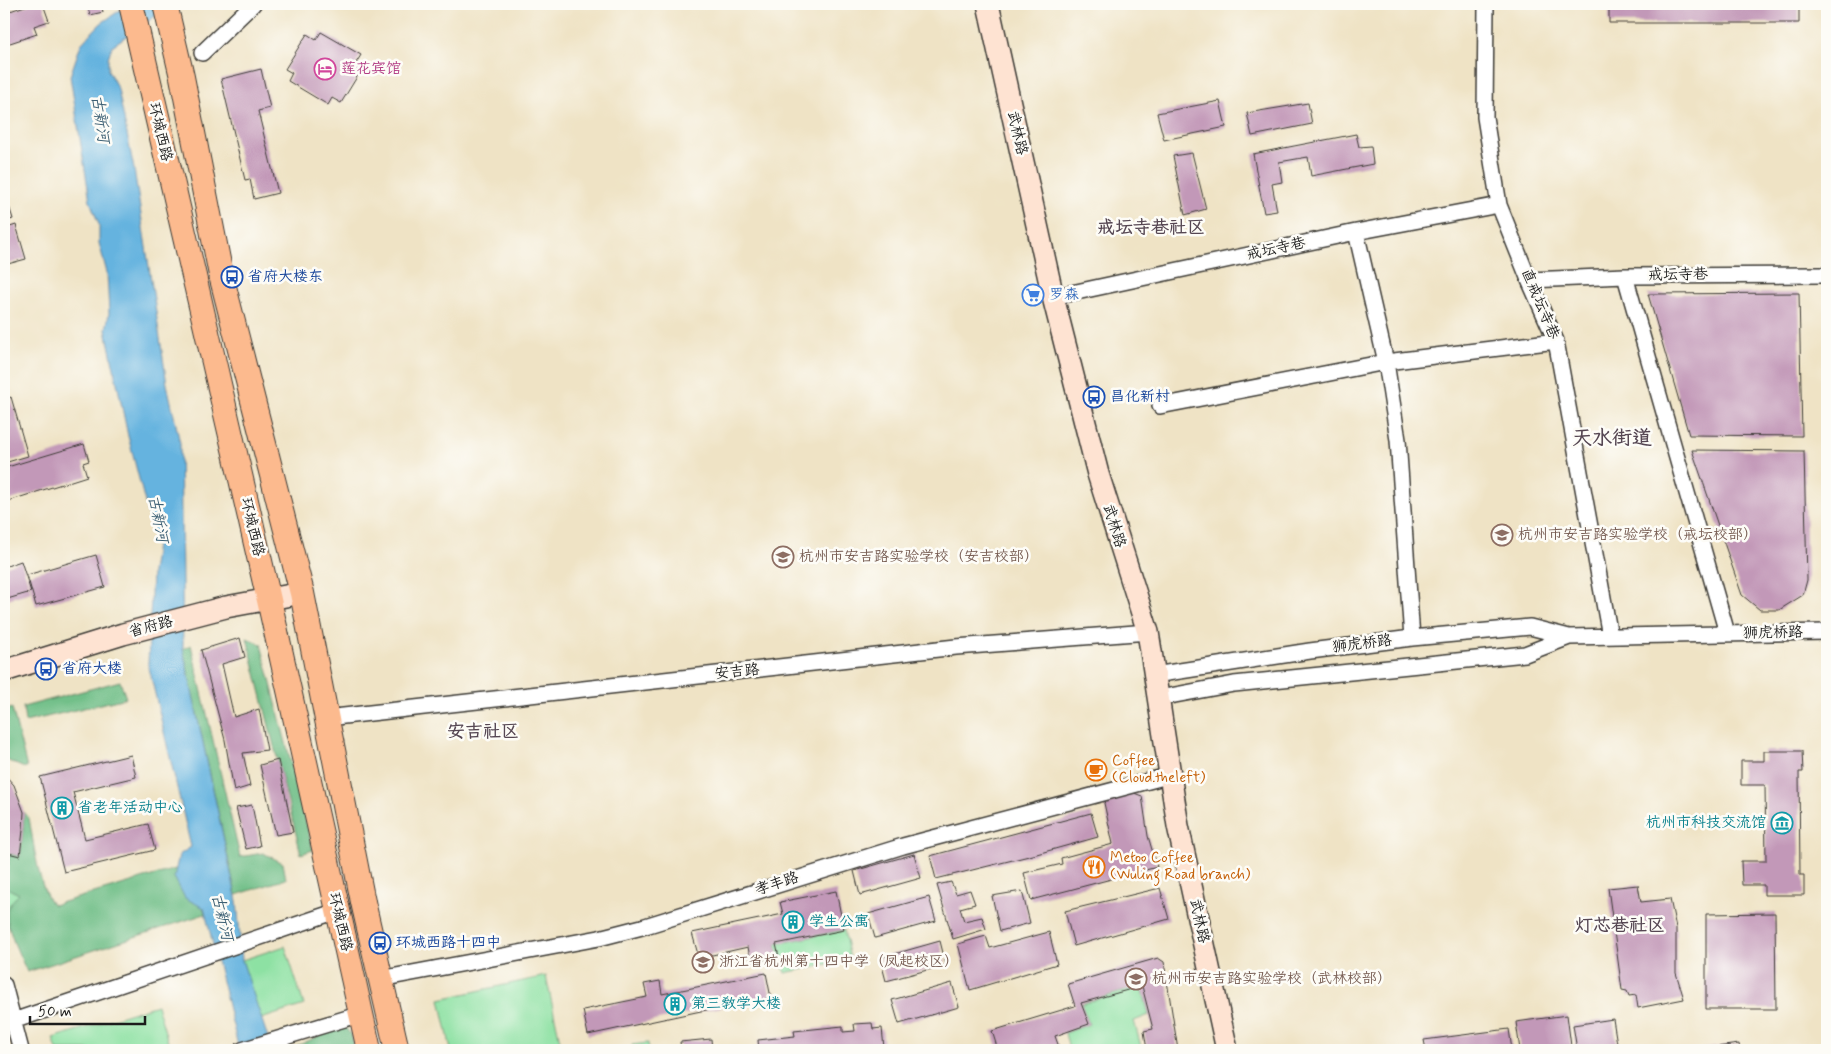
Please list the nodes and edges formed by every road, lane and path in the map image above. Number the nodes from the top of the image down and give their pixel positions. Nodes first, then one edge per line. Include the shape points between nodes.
1 (131, 4) edge
2 (253, 4) edge
3 (988, 4) edge
4 (1486, 4) edge
5 (165, 5) edge
6 (202, 53) dead end
7 (1499, 205) junction
8 (1356, 232) junction
9 (1827, 274) edge
10 (1626, 276) junction
11 (1529, 280) junction
12 (1053, 297) junction
13 (1556, 342) junction
14 (1386, 362) junction
15 (1160, 406) dead end
16 (302, 593) junction
17 (269, 600) junction
18 (1148, 632) junction
19 (1827, 632) edge
20 (1727, 634) junction
21 (1610, 636) junction
22 (1570, 637) junction
23 (1412, 638) junction
24 (4, 670) edge
25 (1154, 675) junction
26 (1159, 698) junction
27 (326, 718) junction
28 (1171, 775) junction
29 (337, 912) junction
30 (380, 979) junction
31 (4, 985) edge
32 (361, 1014) junction
33 (13, 1021) junction
34 (20, 1050) edge
35 (242, 1050) edge
36 (370, 1050) edge
37 (397, 1050) edge
38 (1227, 1050) edge

1 - 17 main road, 环城西路
2 - 6 street
3 - 12 street, 武林路
4 - 7 street, 直戒坛寺巷 via 1485,117
5 - 16 main road, 环城西路 via 221,275
7 - 8 street, 戒坛寺巷
7 - 11 street, 直戒坛寺巷
8 - 12 street, 戒坛寺巷
8 - 14 street
9 - 10 street, 戒坛寺巷
10 - 11 street, 戒坛寺巷
10 - 20 street
11 - 13 street, 直戒坛寺巷
12 - 18 street, 武林路 via 1098,474
13 - 14 street
13 - 21 street, 直戒坛寺巷
14 - 15 street
14 - 23 street via 1398,440
16 - 17 street, 省府路
16 - 27 main road, 环城西路
17 - 24 street, 省府路 via 123,634
17 - 29 main road, 环城西路
18 - 25 street, 武林路
18 - 27 street, 安吉路 via 956,647
19 - 20 street, 狮虎桥路
20 - 21 street, 狮虎桥路
21 - 22 street, 狮虎桥路
22 - 23 street, 狮虎桥路 via 1530,627
22 - 26 street, 狮虎桥路 via 1525,654 1234,684
23 - 25 street, 狮虎桥路
25 - 26 street, 武林路
26 - 28 street, 武林路
27 - 30 main road, 环城西路
28 - 30 street, 孝丰路 via 904,846 642,927
28 - 38 street, 武林路 via 1178,826
29 - 32 main road, 环城西路
29 - 33 street
30 - 37 main road, 环城西路
31 - 33 street
32 - 35 street
32 - 36 main road, 环城西路
33 - 34 street

